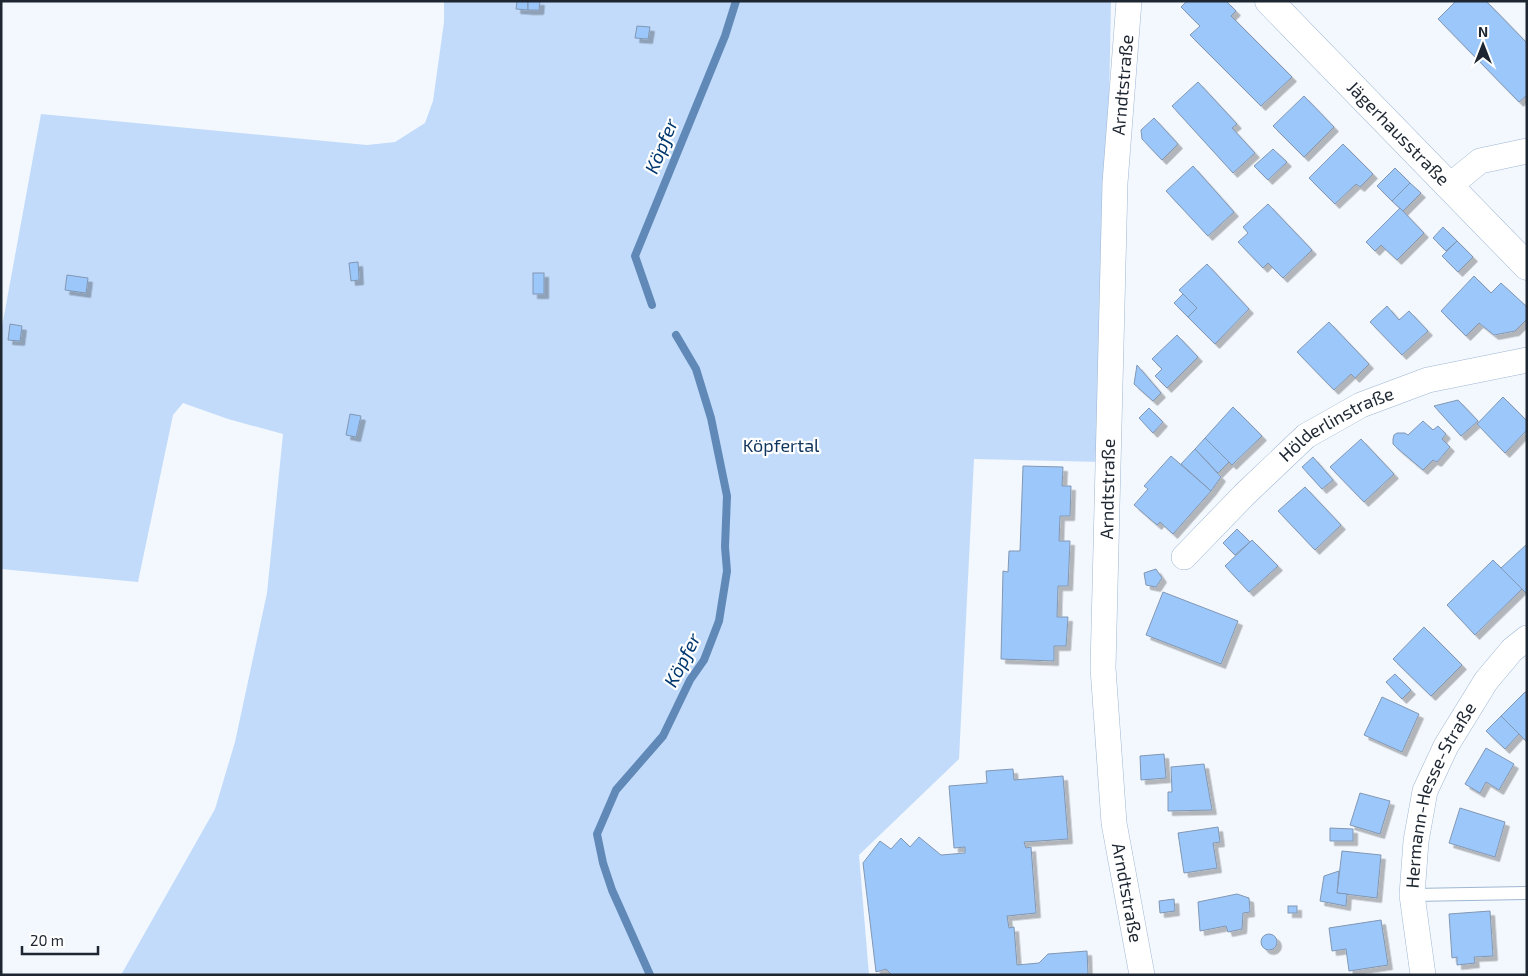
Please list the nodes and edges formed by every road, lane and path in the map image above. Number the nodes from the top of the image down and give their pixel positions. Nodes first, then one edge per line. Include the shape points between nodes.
1 (1129, 1) edge
2 (1269, 1) edge
3 (1527, 151) edge
4 (1448, 186) junction
5 (1527, 266) edge
6 (1527, 360) edge
7 (1184, 558) dead end
8 (1527, 638) edge
9 (1527, 893) edge
10 (1412, 895) junction
11 (1142, 975) edge
12 (1423, 975) edge

1 - 11 street, Arndtstraße via 1115,183 1103,668 1114,823
2 - 4 street, Jägerhausstraße
3 - 4 street via 1480,161
4 - 5 street, Jägerhausstraße
6 - 7 street, Hölderlinstraße via 1428,380 1361,405 1306,436
8 - 10 street, Hermann-Hesse-Straße via 1512,650 1486,681 1446,746 1425,791 1416,841
9 - 10 lane
10 - 12 street, Hermann-Hesse-Straße

